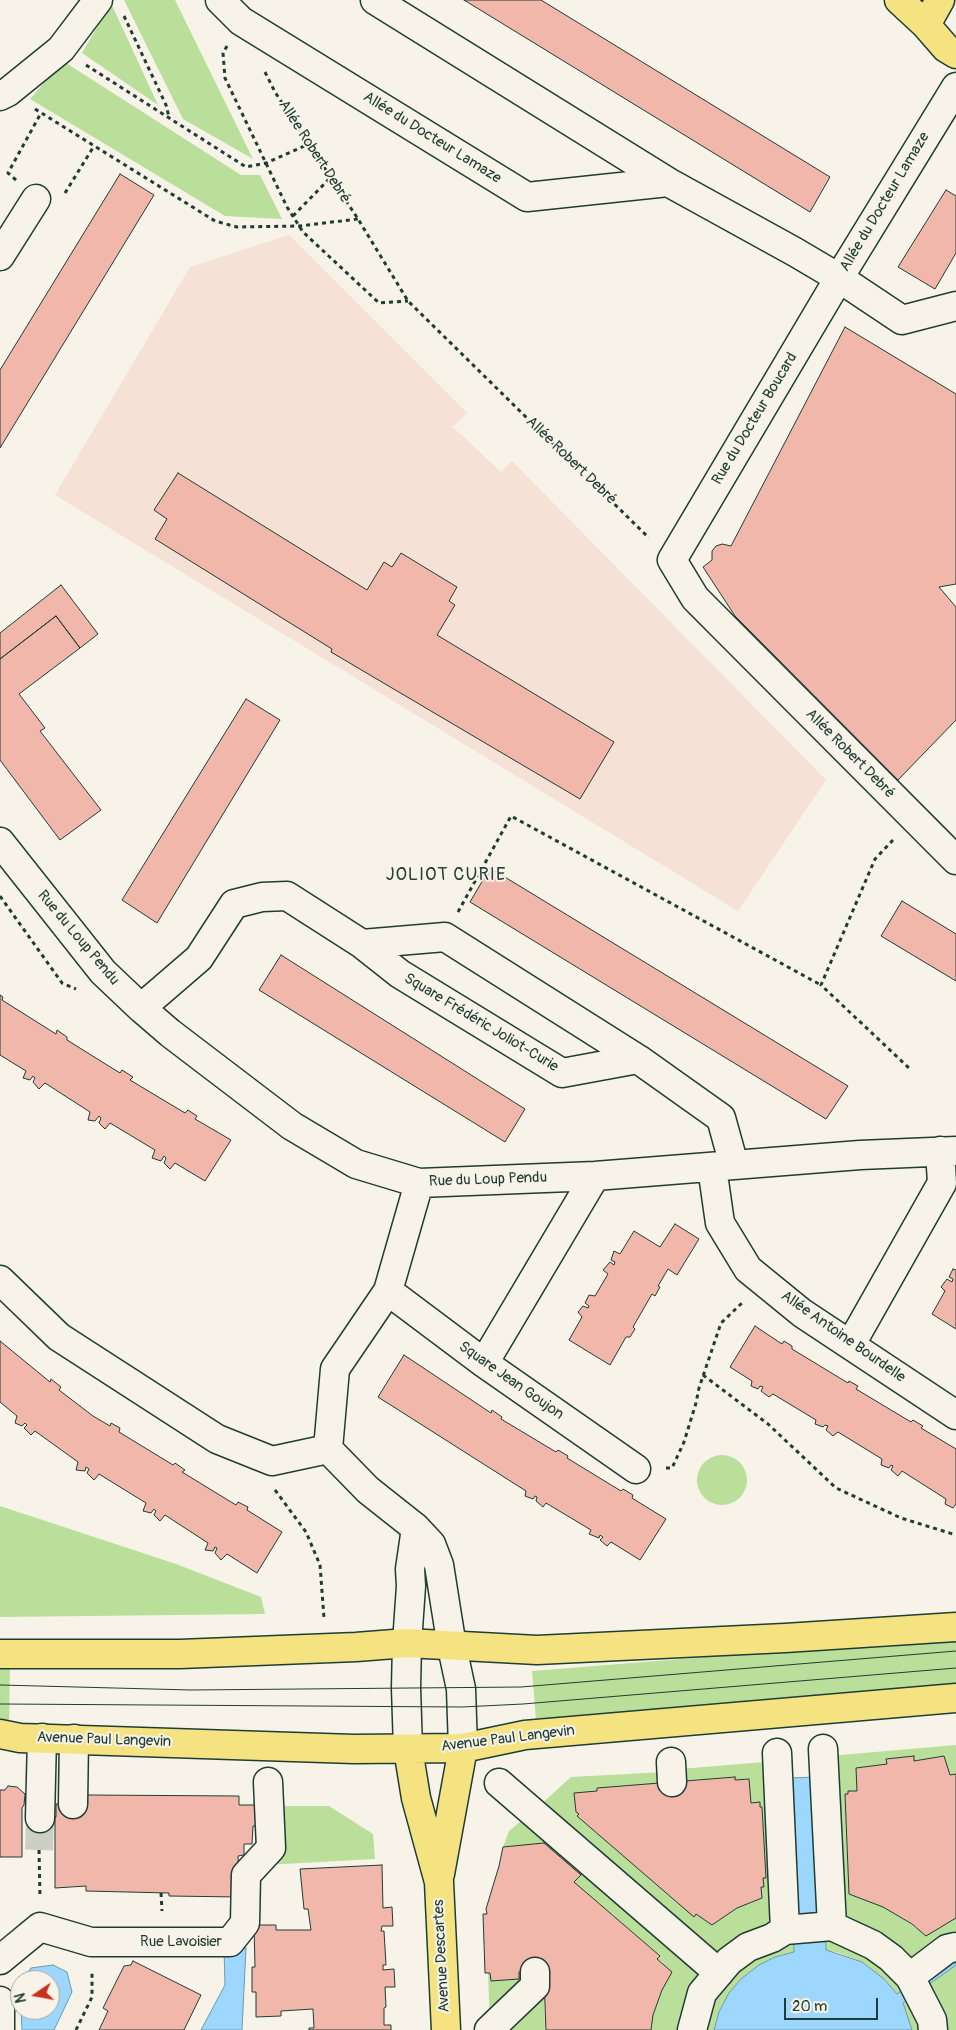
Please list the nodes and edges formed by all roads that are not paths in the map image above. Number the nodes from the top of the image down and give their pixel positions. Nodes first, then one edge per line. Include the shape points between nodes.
1 (220, 0) edge
2 (375, 0) edge
3 (899, 0) edge
4 (940, 0) edge
5 (109, 4) edge
6 (926, 25) junction
7 (956, 54) edge
8 (956, 87) edge
9 (4, 94) edge
10 (668, 182) junction
11 (36, 198) dead end
12 (0, 256) edge
13 (839, 278) junction
14 (956, 306) edge
15 (672, 560) joint
16 (0, 842) edge
17 (956, 860) edge
18 (362, 944) junction
19 (141, 1008) junction
20 (638, 1059) junction
21 (948, 1151) edge
22 (723, 1166) junction
23 (595, 1176) junction
24 (419, 1183) junction
25 (0, 1280) edge
26 (388, 1292) junction
27 (851, 1344) junction
28 (484, 1363) junction
29 (956, 1415) edge
30 (328, 1449) junction
31 (636, 1469) road end
32 (416, 1528) junction
33 (956, 1627) edge
34 (407, 1637) junction
35 (452, 1647) junction
36 (0, 1654) edge
37 (956, 1698) edge
38 (0, 1734) edge
39 (42, 1738) junction
40 (74, 1739) junction
41 (463, 1748) junction
42 (408, 1749) junction
43 (822, 1749) dead end
44 (778, 1752) dead end
45 (268, 1782) dead end
46 (499, 1783) dead end
47 (73, 1804) dead end
48 (40, 1818) tunnel mouth
49 (439, 1882) junction
50 (828, 1926) junction
51 (789, 1929) junction
52 (956, 1947) edge
53 (0, 1960) edge
54 (535, 1972) dead end
55 (719, 1973) junction
56 (914, 1983) junction
57 (0, 2001) edge
58 (0, 2030) edge
59 (446, 2030) edge
60 (489, 2030) edge
61 (692, 2030) edge
62 (933, 2030) edge

1 - 10 street, Allée du Docteur Lamaze via 242,21 527,197
2 - 10 street, Allée du Docteur Lamaze
3 - 6 main road
4 - 6 main road
5 - 9 street via 61,49
6 - 7 main road via 946,48
8 - 13 street, Allée du Docteur Lamaze
10 - 13 street, Allée du Docteur Lamaze
11 - 12 street
13 - 14 street via 902,320
13 - 15 street, Rue du Docteur Boucard
15 - 17 street, Allée Robert Debré via 695,598
16 - 19 street, Rue du Loup Pendu via 103,972
18 - 19 street, Square Frédéric Joliot-Curie via 287,896 262,897 234,904 199,958
18 - 20 street via 445,937
18 - 20 street, Square Frédéric Joliot-Curie via 400,974 562,1073
19 - 24 street, Rue du Loup Pendu via 292,1126 356,1164
20 - 22 street via 722,1118
21 - 22 street, Rue du Loup Pendu
21 - 27 street via 942,1183
22 - 23 street, Rue du Loup Pendu
22 - 27 street, Allée Antoine Bourdelle via 720,1223 748,1269 802,1313
23 - 24 street, Rue du Loup Pendu
23 - 28 street
24 - 26 street
25 - 30 street via 59,1337 218,1439 272,1461
26 - 28 street, Square Jean Goujon
26 - 30 street via 335,1369
27 - 29 street, Allée Antoine Bourdelle
28 - 31 street, Square Jean Goujon
30 - 32 street via 368,1490
32 - 34 street via 410,1570
32 - 35 street via 431,1544 439,1565
33 - 35 main road via 538,1650
34 - 35 main road
34 - 36 main road via 356,1647 180,1654
34 - 42 street
35 - 41 street via 461,1689
37 - 41 main road, Avenue Paul Langevin via 525,1735
38 - 39 main road, Avenue Paul Langevin
39 - 40 main road, Avenue Paul Langevin
39 - 48 street
40 - 42 main road, Avenue Paul Langevin
40 - 47 street
41 - 42 main road, Avenue Paul Langevin
41 - 49 main road
42 - 49 main road via 416,1798
43 - 50 street
44 - 51 street
45 - 53 street, Rue Lavoisier via 271,1848 246,1875 245,1924 230,1942 92,1942 40,1927
46 - 55 street
49 - 59 main road, Avenue Descartes
50 - 51 street
50 - 56 street via 873,1945 891,1958
51 - 55 street via 748,1947
52 - 56 street via 947,1949
54 - 60 street via 535,1986
55 - 61 street via 702,1993
56 - 62 street via 932,2020
57 - 58 street

